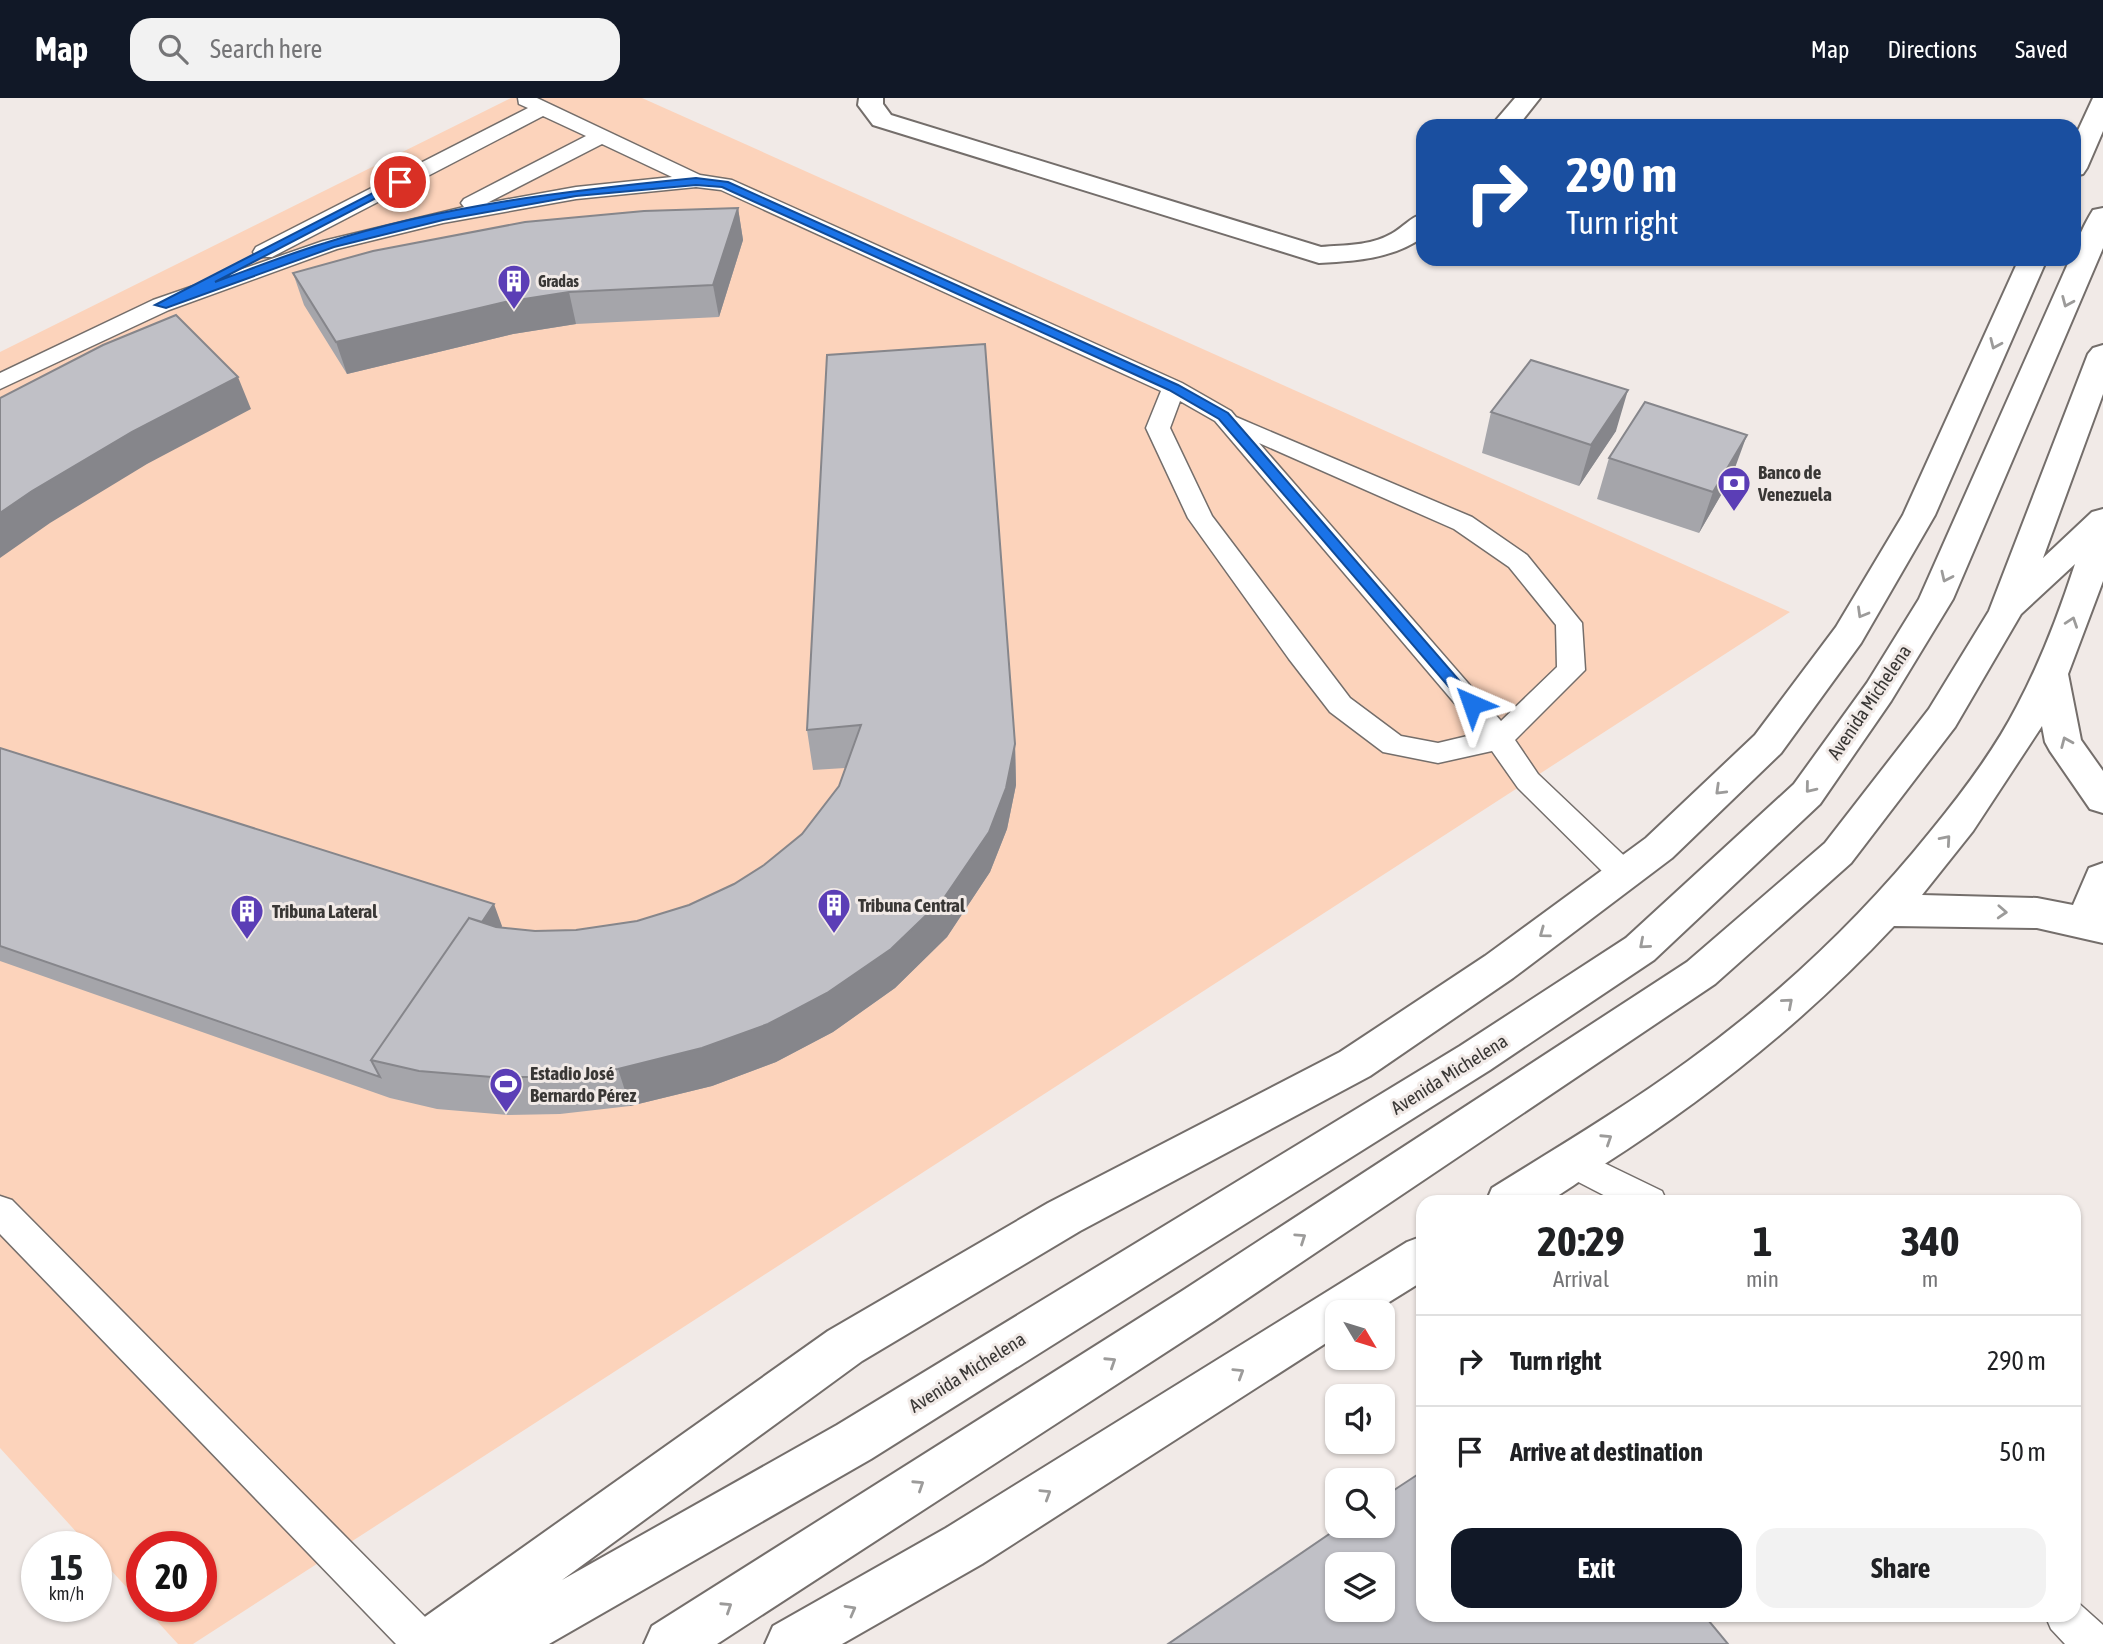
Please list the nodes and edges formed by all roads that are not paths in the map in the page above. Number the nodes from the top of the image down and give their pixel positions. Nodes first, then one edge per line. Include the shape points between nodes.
1 (522, 98) edge
2 (871, 98) edge
3 (1528, 98) edge
4 (2103, 102) edge
5 (542, 108) junction
6 (1510, 119) edge
7 (601, 136) junction
8 (2081, 152) edge
9 (696, 181) junction
10 (2103, 216) edge
11 (443, 217) junction
12 (1416, 230) edge
13 (2030, 266) edge
14 (161, 305) junction
15 (2103, 354) edge
16 (0, 382) edge
17 (1174, 388) junction
18 (1226, 420) junction
19 (1919, 515) junction
20 (2103, 519) edge
21 (1968, 531) junction
22 (2103, 531) edge
23 (2006, 611) junction
24 (2050, 672) junction
25 (1499, 739) junction
26 (2103, 799) edge
27 (1624, 874) junction
28 (2103, 878) edge
29 (1885, 911) junction
30 (2094, 925) edge
31 (1571, 1163) junction
32 (1519, 1195) edge
33 (1636, 1195) edge
34 (0, 1211) edge
35 (1416, 1260) edge
36 (2072, 1622) edge
37 (424, 1644) edge
38 (430, 1644) edge
39 (499, 1644) edge
40 (670, 1644) edge
41 (792, 1644) edge
42 (2092, 1644) edge

1 - 5 lane
2 - 12 street via 870,105 882,120 1319,255 1374,251
3 - 6 street
4 - 8 street
5 - 7 lane
5 - 14 lane
7 - 9 lane
7 - 11 lane
9 - 11 lane via 576,193
9 - 17 lane via 724,184
10 -> 21 street, Avenida Michelena
11 - 14 lane via 330,245
13 -> 19 street
14 - 16 lane
15 - 23 street
17 - 18 lane
17 - 25 lane via 1158,428 1200,518 1340,705 1393,746 1438,753
18 - 25 lane
18 - 25 lane via 1463,523 1518,561 1569,623 1571,670
19 - 21 street
19 -> 27 street via 1849,635 1768,744 1659,848
20 - 23 street
21 -> 39 street, Avenida Michelena via 1936,599 1880,692 1807,793 1640,949 1475,1058 854,1442
24 -> 22 street via 2065,643
40 -> 23 street via 1198,1306 1701,973 1838,853 1941,718
26 -> 24 street via 2063,742
29 -> 24 street via 1961,822 2022,730
25 - 27 lane via 1528,781
27 -> 38 street via 1499,967 1354,1064 1064,1217 845,1346
28 - 30 street
29 -> 30 street via 2038,913
31 -> 29 street via 1728,1055
31 - 32 street
31 - 33 lane
34 - 37 lane
41 -> 35 street via 964,1546
36 - 42 lane

